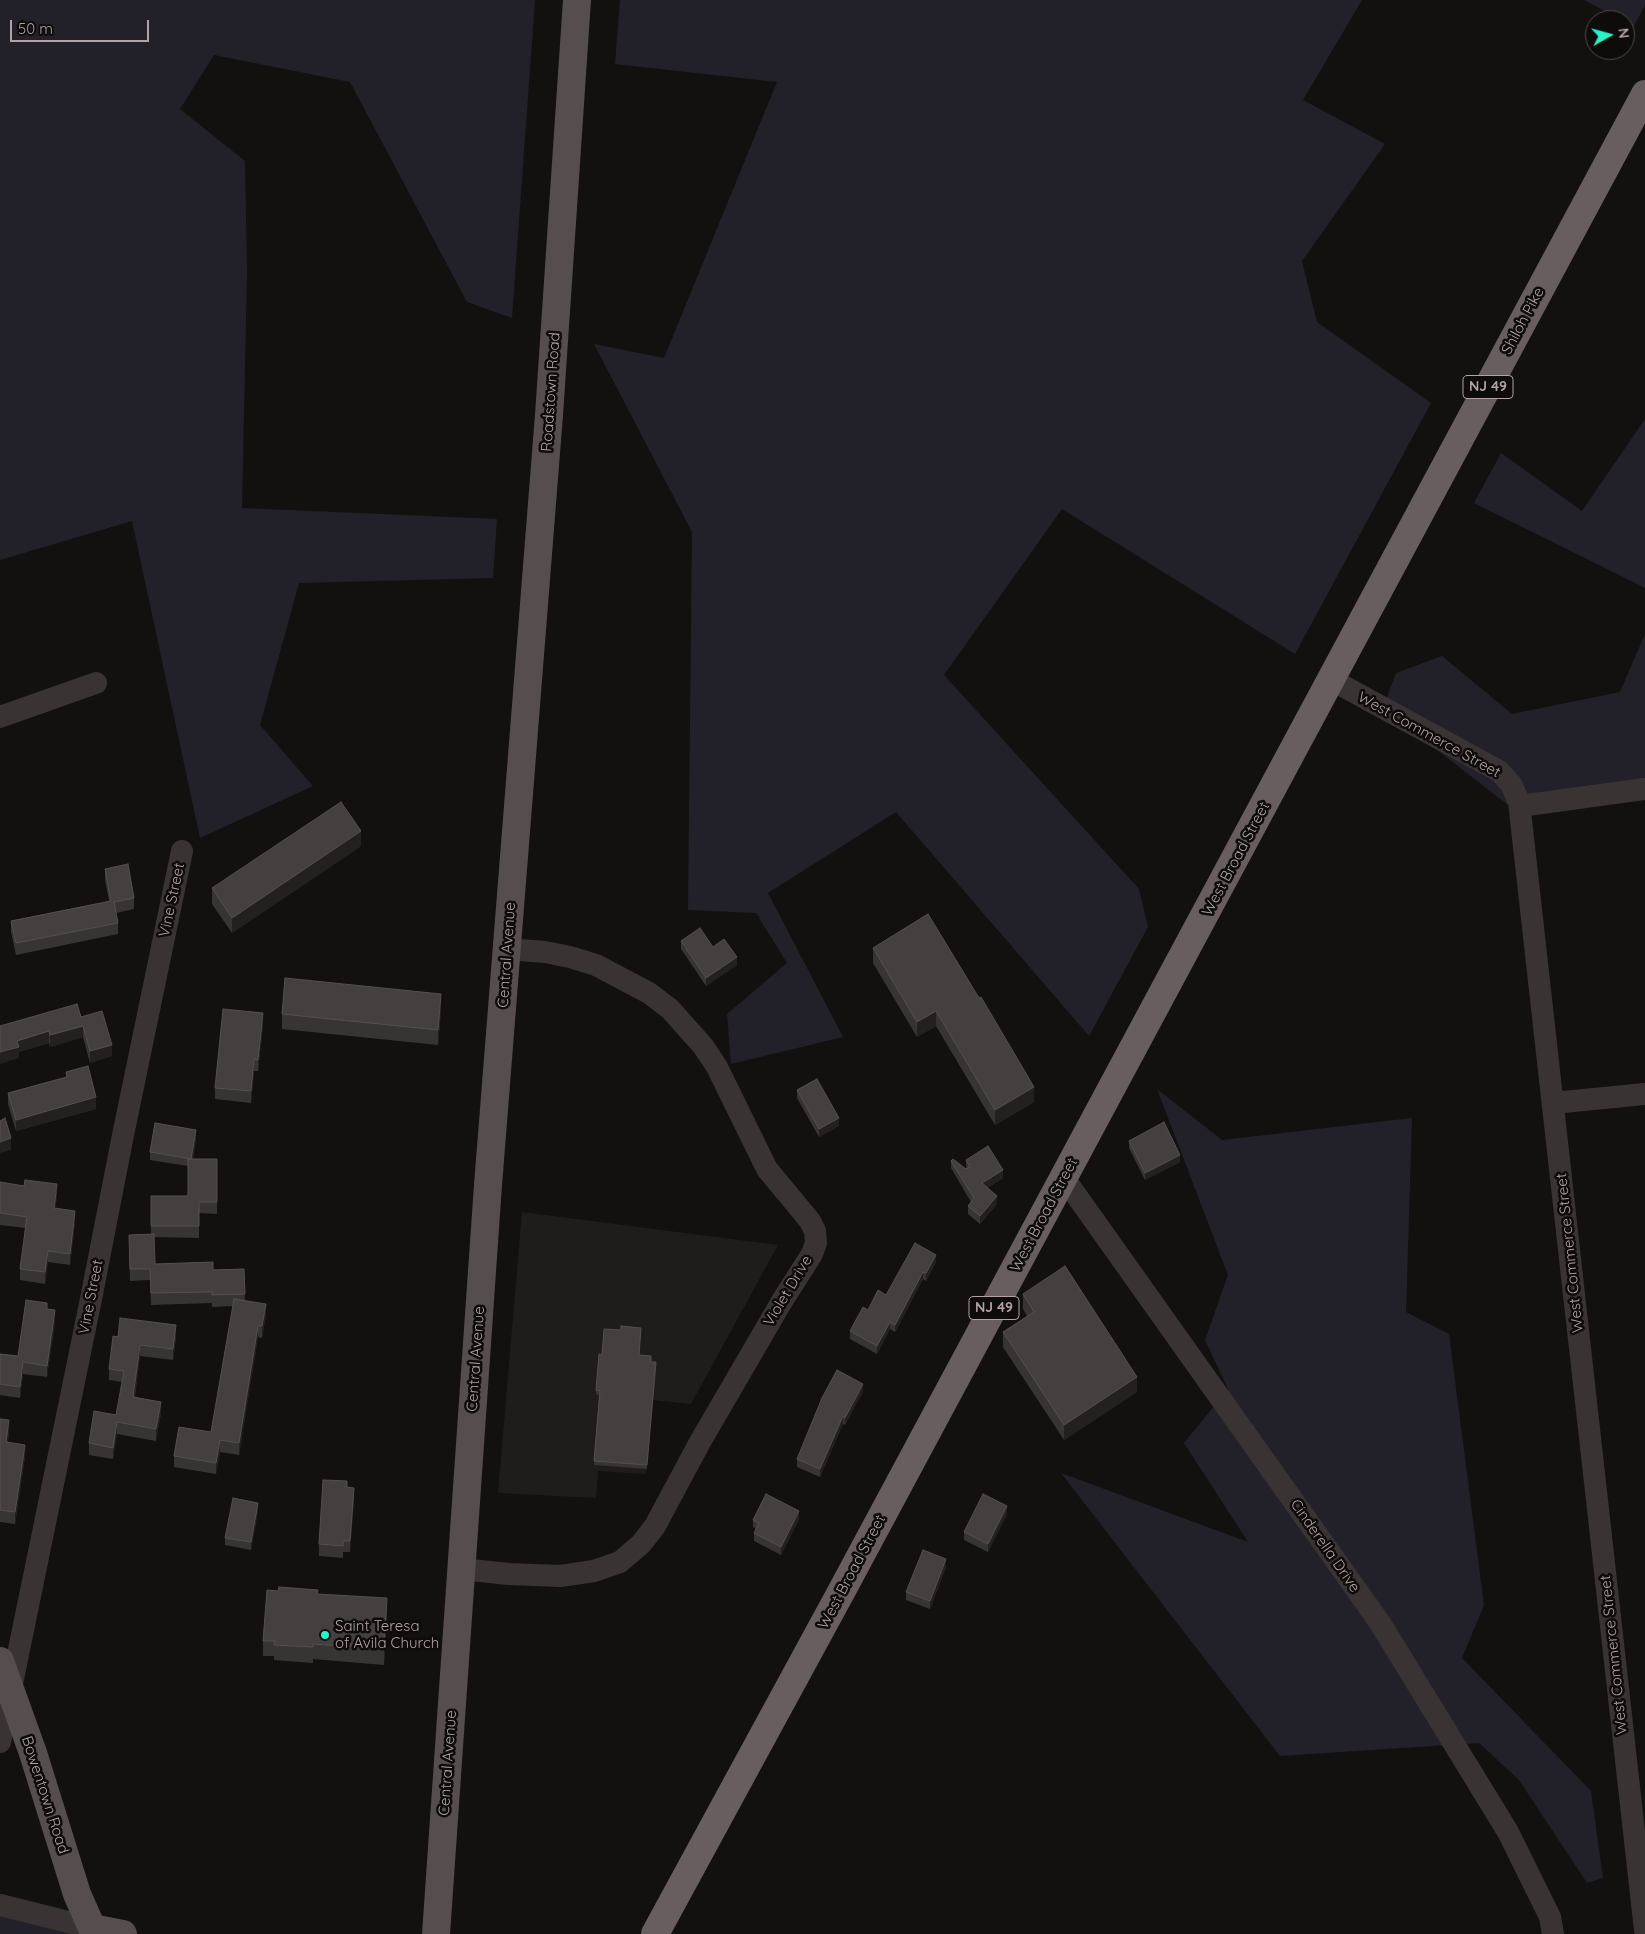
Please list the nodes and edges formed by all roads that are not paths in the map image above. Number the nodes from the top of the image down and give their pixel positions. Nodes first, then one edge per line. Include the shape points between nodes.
1 (577, 0) edge
2 (1645, 94) edge
3 (1332, 680) junction
4 (96, 684) dead end
5 (0, 717) edge
6 (520, 784) joint
7 (1645, 788) edge
8 (1520, 806) junction
9 (182, 852) dead end
10 (507, 949) junction
11 (1645, 1094) edge
12 (1553, 1103) junction
13 (1064, 1178) junction
14 (461, 1569) junction
15 (0, 1661) edge
16 (11, 1690) junction
17 (0, 1742) edge
18 (0, 1905) edge
19 (92, 1928) junction
20 (1645, 1930) edge
21 (123, 1934) edge
22 (436, 1934) edge
23 (655, 1934) edge
24 (1553, 1934) edge

1 - 6 main road, Roadstown Road
2 - 3 highway, Shiloh Pike / NJ 49
3 - 8 street, West Commerce Street via 1499,771 1512,784
3 - 13 highway, West Broad Street / NJ 49
4 - 5 street
6 - 10 main road, Central Avenue
7 - 8 street
8 - 12 street, West Commerce Street
9 - 16 street, Vine Street
10 - 14 main road, Central Avenue
10 - 14 street, Violet Drive via 545,952 596,965 649,993 670,1009 717,1067 767,1169 810,1221 816,1243 655,1526 641,1544 620,1562 594,1571 560,1576
11 - 12 street
12 - 20 street, West Commerce Street
13 - 23 highway, West Broad Street / NJ 49
13 - 24 street, Cinderella Drive via 1380,1624 1508,1832 1550,1917
14 - 22 main road, Central Avenue
15 - 16 main road, Bowentown Road
16 - 17 street, Vine Street
16 - 19 main road, Bowentown Road via 77,1894
18 - 19 street
19 - 21 main road

